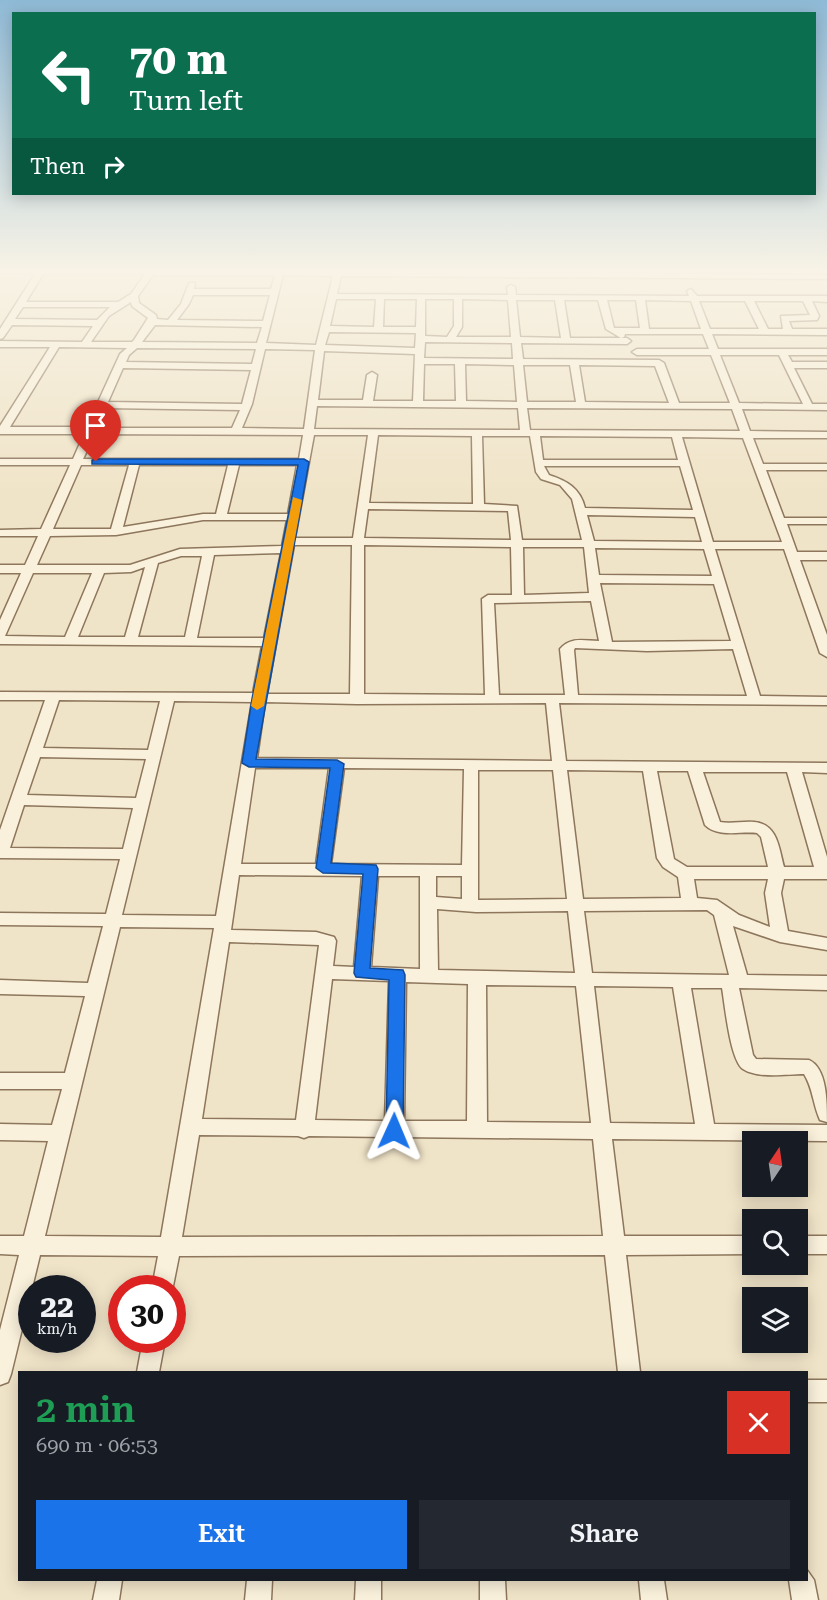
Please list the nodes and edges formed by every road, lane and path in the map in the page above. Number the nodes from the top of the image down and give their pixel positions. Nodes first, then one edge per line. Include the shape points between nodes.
1 (0, 344) edge
2 (56, 344) junction
3 (85, 344) joint
4 (321, 344) edge
5 (420, 344) edge
6 (516, 344) edge
7 (591, 344) edge
8 (632, 344) edge
9 (712, 344) edge
10 (137, 345) junction
11 (262, 346) junction
12 (320, 349) junction
13 (637, 352) junction
14 (714, 352) junction
15 (782, 352) junction
16 (827, 352) edge
17 (419, 356) junction
18 (460, 361) junction
19 (518, 362) junction
20 (574, 362) junction
21 (595, 362) junction
22 (641, 362) junction
23 (120, 365) junction
24 (789, 365) junction
25 (827, 365) edge
26 (256, 367) junction
27 (372, 375) dead end
28 (313, 403) junction
29 (368, 403) junction
30 (418, 404) junction
31 (461, 404) junction
32 (522, 404) junction
33 (100, 405) junction
34 (581, 405) junction
35 (675, 405) junction
36 (735, 406) junction
37 (245, 407) junction
38 (809, 407) junction
39 (827, 407) edge
40 (1, 430) edge
41 (89, 431) junction
42 (309, 432) junction
43 (235, 433) junction
44 (373, 433) junction
45 (477, 433) junction
46 (530, 434) junction
47 (676, 435) junction
48 (747, 435) junction
49 (827, 435) edge
50 (4, 462) edge
51 (76, 462) junction
52 (135, 462) junction
53 (234, 462) junction
54 (304, 462) junction
55 (538, 463) junction
56 (684, 463) junction
57 (758, 467) junction
58 (827, 467) edge
59 (0, 475) edge
60 (363, 506) junction
61 (479, 507) junction
62 (579, 511) junction
63 (698, 514) junction
64 (221, 516) junction
65 (293, 517) junction
66 (780, 521) junction
67 (827, 521) edge
68 (116, 532) junction
69 (0, 533) edge
70 (44, 534) junction
71 (358, 543) junction
72 (517, 544) junction
73 (589, 544) junction
74 (288, 545) junction
75 (711, 546) junction
76 (790, 551) junction
77 (209, 552) junction
78 (827, 556) edge
79 (153, 561) junction
80 (29, 568) junction
81 (0, 569) edge
82 (99, 569) junction
83 (593, 579) junction
84 (720, 579) junction
85 (596, 597) junction
86 (518, 598) junction
87 (0, 634) edge
88 (0, 640) edge
89 (70, 641) junction
90 (130, 641) junction
91 (190, 642) junction
92 (269, 642) junction
93 (738, 645) junction
94 (607, 646) junction
95 (826, 648) edge
96 (0, 696) edge
97 (53, 697) junction
98 (168, 698) junction
99 (259, 699) junction
100 (552, 699) junction
101 (572, 699) junction
102 (357, 700) junction
103 (492, 700) junction
104 (827, 701) edge
105 (754, 702) junction
106 (36, 752) junction
107 (155, 755) junction
108 (249, 763) junction
109 (337, 764) junction
110 (560, 764) junction
111 (471, 765) junction
112 (649, 765) junction
113 (694, 766) junction
114 (793, 768) junction
115 (827, 768) edge
116 (18, 800) junction
117 (141, 803) junction
118 (0, 853) edge
119 (130, 854) junction
120 (323, 868) junction
121 (231, 869) junction
122 (371, 869) junction
123 (428, 870) junction
124 (471, 871) junction
125 (683, 873) junction
126 (777, 873) junction
127 (825, 873) edge
128 (428, 903) junction
129 (576, 904) junction
130 (690, 904) junction
131 (472, 905) junction
132 (720, 912) junction
133 (0, 919) edge
134 (112, 922) junction
135 (223, 929) junction
136 (780, 936) junction
137 (827, 944) edge
138 (325, 972) junction
139 (362, 973) junction
140 (398, 975) junction
141 (429, 976) junction
142 (477, 978) junction
143 (584, 978) junction
144 (681, 980) junction
145 (734, 982) junction
146 (827, 983) edge
147 (0, 987) edge
148 (95, 990) junction
149 (73, 1081) junction
150 (0, 1082) edge
151 (827, 1114) edge
152 (191, 1127) junction
153 (304, 1130) junction
154 (394, 1131) junction
155 (477, 1131) junction
156 (0, 1132) edge
157 (602, 1132) junction
158 (60, 1133) junction
159 (706, 1133) junction
160 (827, 1133) edge
161 (0, 1245) edge
162 (614, 1245) junction
163 (742, 1245) edge
164 (808, 1245) edge
165 (827, 1245) edge
166 (32, 1246) junction
167 (169, 1247) junction
168 (164, 1275) edge
169 (152, 1353) edge
170 (1, 1365) edge
171 (148, 1371) edge
172 (629, 1371) edge
173 (808, 1391) edge
174 (827, 1391) edge
175 (110, 1581) edge
176 (260, 1581) edge
177 (369, 1581) edge
178 (493, 1581) edge
179 (652, 1581) edge
180 (801, 1581) edge
181 (106, 1600) edge
182 (258, 1600) edge
183 (368, 1600) edge
184 (493, 1600) edge
185 (654, 1600) edge
186 (805, 1600) edge

1 - 2 street
2 - 3 street
2 - 40 street
3 - 10 street
4 - 12 street
5 - 17 street
6 - 19 street
7 - 21 street
8 - 13 street
9 - 14 street
10 - 11 street
10 - 23 street via 125,354
11 - 12 street
11 - 26 street
12 - 17 street
12 - 28 street
13 - 14 street
13 - 22 street
14 - 15 street
14 - 36 street
15 - 16 street
15 - 24 street
17 - 18 street
17 - 30 street
18 - 19 street
18 - 31 street
19 - 20 street
19 - 32 street
20 - 21 street
20 - 34 street
21 - 22 street
22 - 35 street via 661,364
23 - 26 street
23 - 33 street
24 - 25 street
24 - 38 street
26 - 37 street
27 - 29 street
28 - 29 street
28 - 42 street
29 - 30 street
30 - 31 street
31 - 32 street
32 - 34 street
32 - 46 street
33 - 37 street
33 - 41 street
34 - 35 street
35 - 36 street
36 - 38 street
36 - 48 street
37 - 43 street
38 - 39 street
40 - 41 street
41 - 43 street
41 - 51 street
42 - 43 street
42 - 44 street
42 - 54 street
44 - 45 street
44 - 60 street
45 - 46 street
45 - 61 street
46 - 47 street
46 - 55 street
47 - 48 street
47 - 56 street
48 - 49 street
48 - 57 street
50 - 51 street
50 - 59 street
51 - 52 street
51 - 70 street
52 - 53 street
52 - 68 street
53 - 54 street
53 - 64 street
54 - 65 street
55 - 56 street
55 - 62 street via 545,477 569,488 577,498
56 - 63 street
57 - 58 street
57 - 66 street
60 - 61 street
60 - 71 street
61 - 72 street via 513,508
62 - 63 street
62 - 73 street
63 - 75 street
64 - 65 street
64 - 68 street
65 - 74 street
66 - 67 street
66 - 76 street
68 - 70 street
69 - 70 street
70 - 80 street
71 - 72 street
71 - 74 street
71 - 102 street
72 - 73 street
72 - 86 street
73 - 75 street
73 - 83 street
74 - 77 street
74 - 92 street
75 - 76 street
75 - 84 street
76 - 78 street
76 - 95 street
77 - 79 street via 180,553
77 - 91 street
79 - 82 street via 131,568
79 - 90 street
80 - 81 street
80 - 82 street
80 - 87 street
82 - 89 street
83 - 84 street
83 - 85 street
84 - 93 street
85 - 86 street
85 - 94 street
86 - 103 street via 486,600
88 - 89 street
89 - 90 street
90 - 91 street
91 - 92 street
92 - 99 street
93 - 94 street
93 - 105 street
94 - 101 street via 568,646
96 - 97 street
97 - 98 street
97 - 106 street
98 - 99 street
98 - 107 street
99 - 102 street
99 - 108 street
100 - 101 street
100 - 103 street
100 - 110 street
101 - 105 street
102 - 103 street
104 - 105 street
106 - 107 street
106 - 116 street
107 - 117 street
108 - 109 street
108 - 121 street
109 - 111 street
109 - 120 street
110 - 111 street
110 - 112 street
110 - 129 street
111 - 124 street
112 - 113 street
112 - 125 street via 666,862
113 - 114 street
113 - 126 street via 710,821 726,828 762,829 768,836
114 - 115 street
114 - 127 street
116 - 117 street
116 - 118 street
117 - 119 street
118 - 119 street
119 - 134 street
120 - 121 street
120 - 122 street
121 - 135 street
122 - 123 street
122 - 139 street
123 - 124 street
123 - 128 street
124 - 131 street
125 - 126 street
125 - 130 street
126 - 127 street
126 - 136 street via 773,892
128 - 131 street
128 - 141 street
129 - 130 street
129 - 131 street
129 - 143 street
130 - 132 street via 711,904
132 - 136 street
132 - 145 street
133 - 134 street
134 - 135 street
134 - 148 street
135 - 138 street via 324,938 329,945
135 - 152 street
136 - 137 street
138 - 139 street
138 - 153 street
139 - 140 street
140 - 141 street
140 - 154 street
141 - 142 street
142 - 143 street
142 - 155 street
143 - 144 street
143 - 157 street
144 - 145 street
144 - 159 street
145 - 146 street
145 - 151 street via 748,1063 809,1067 818,1080
147 - 148 street
148 - 149 street
149 - 150 street
149 - 158 street
152 - 153 street
152 - 167 street
153 - 154 street
154 - 155 street
155 - 157 street
156 - 158 street
157 - 159 street
157 - 162 street
158 - 166 street
159 - 160 street
161 - 166 street
162 - 163 street
162 - 167 street
162 - 172 street
164 - 165 street
166 - 167 street
166 - 170 street
167 - 168 street
169 - 171 street
173 - 174 street
175 - 181 street
176 - 182 street
177 - 183 street
178 - 184 street
179 - 185 street
180 - 186 street

